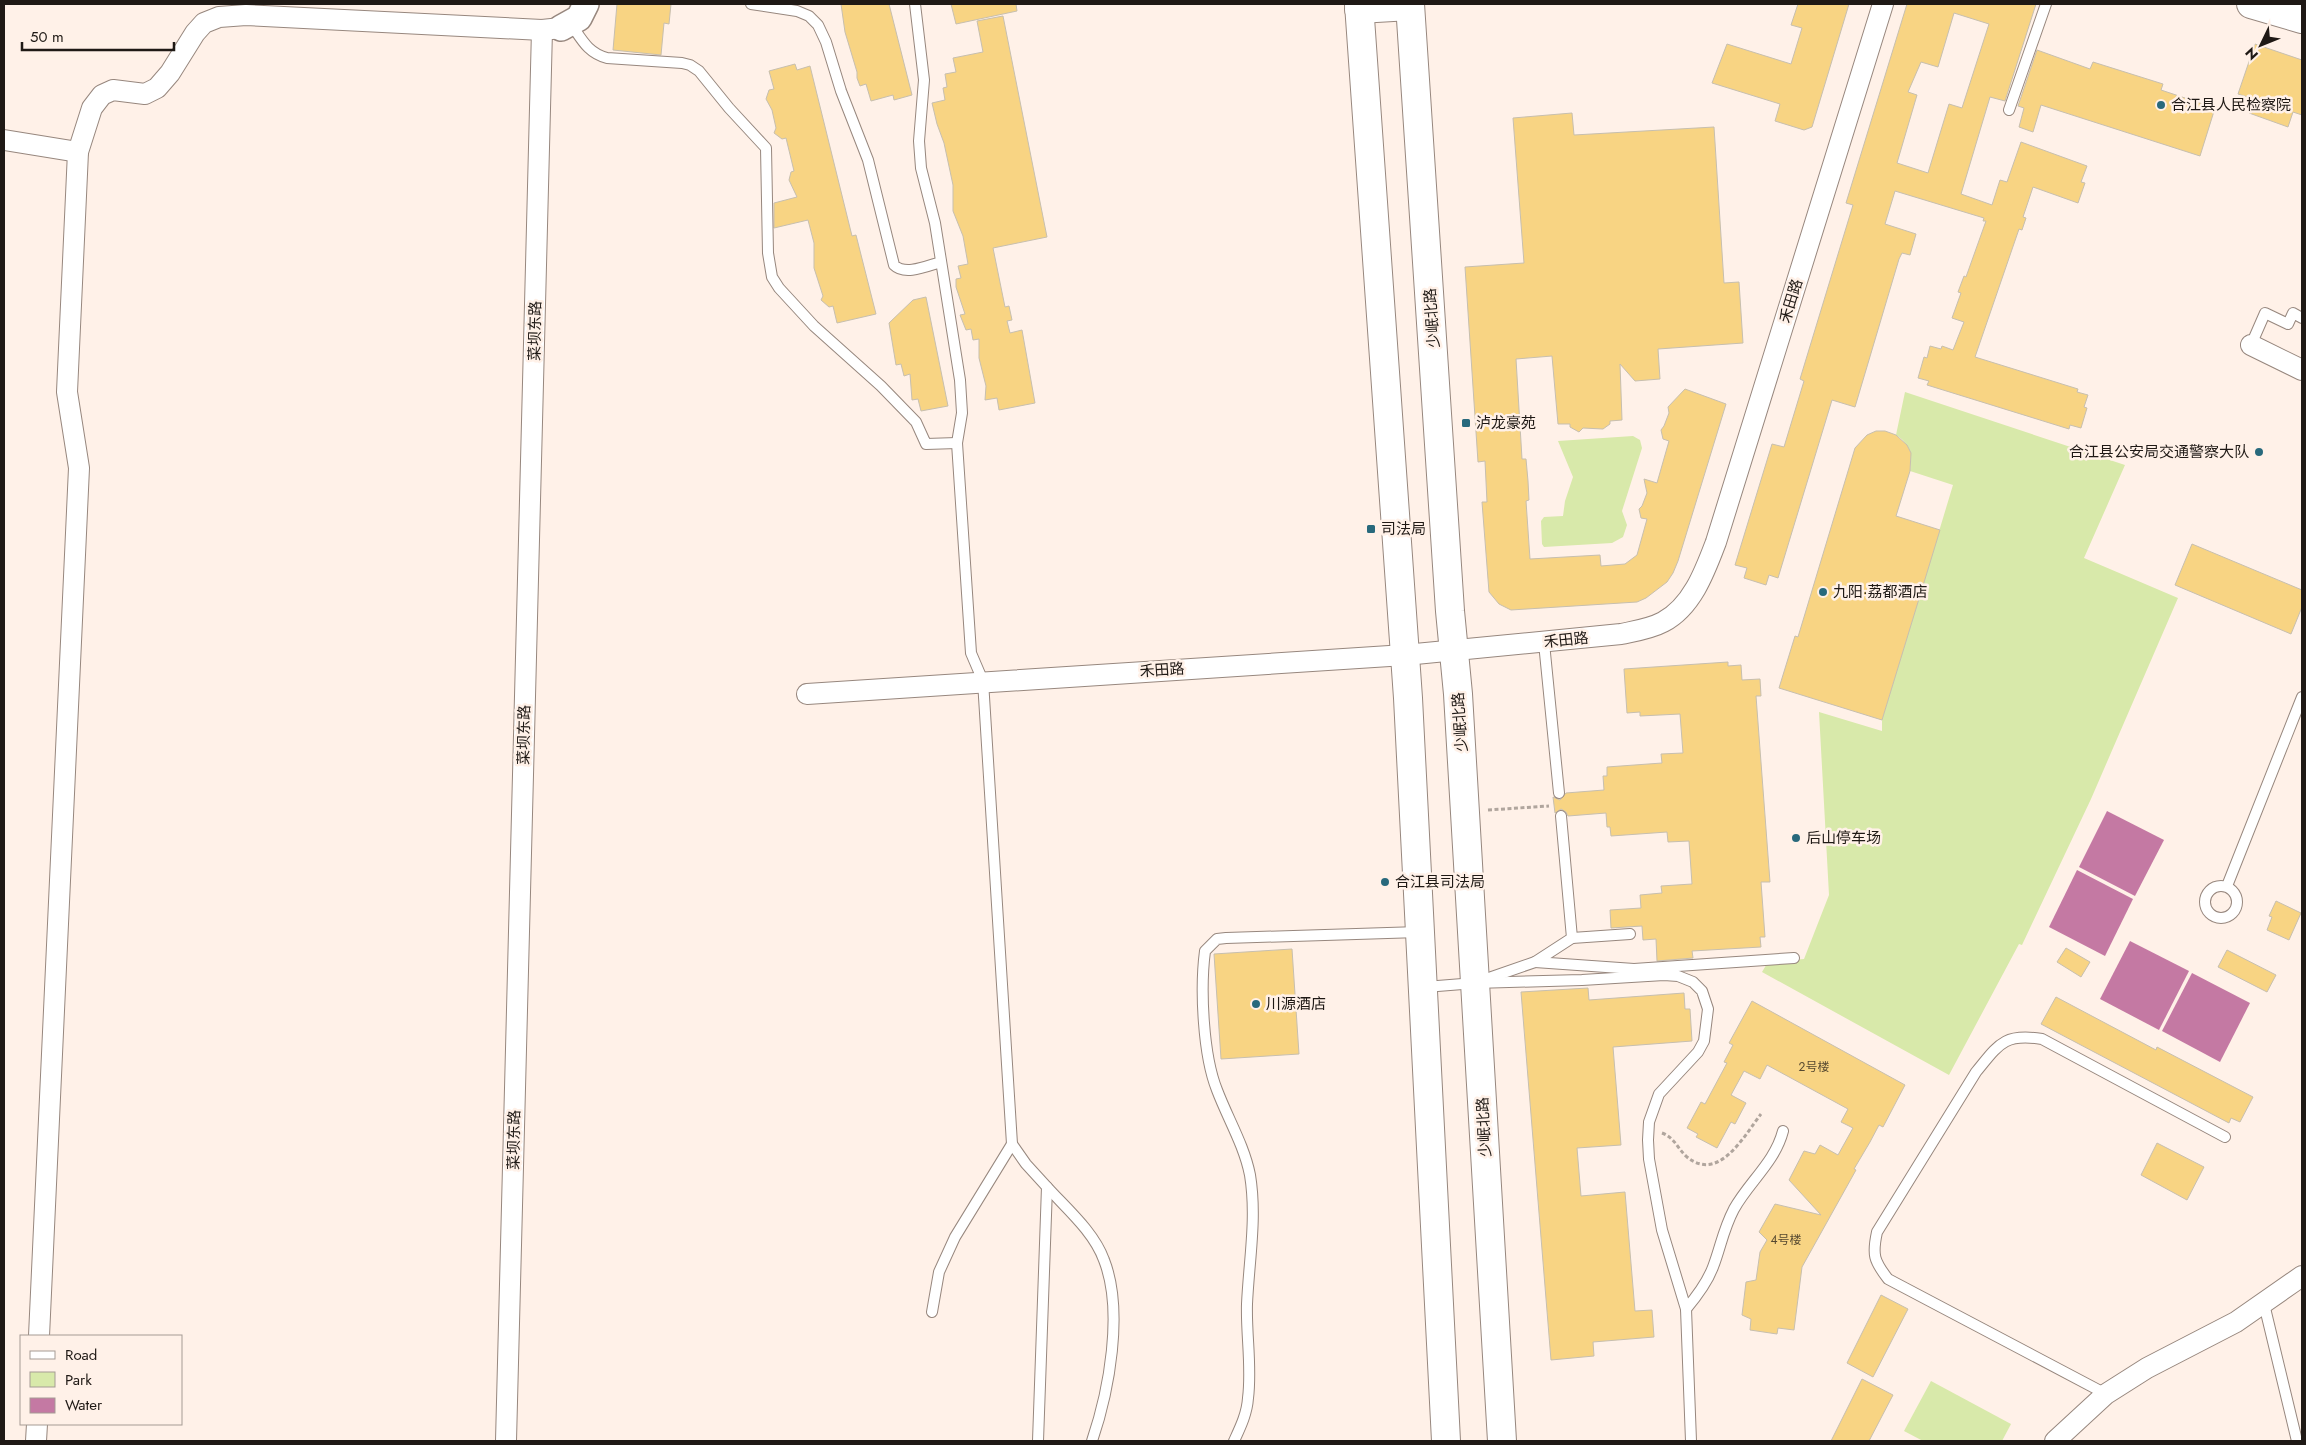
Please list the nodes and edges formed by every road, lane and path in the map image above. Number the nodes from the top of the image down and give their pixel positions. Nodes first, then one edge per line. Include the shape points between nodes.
1 (586, 4) edge
2 (751, 4) edge
3 (914, 4) edge
4 (1883, 4) edge
5 (2046, 4) edge
6 (2251, 4) edge
7 (1410, 5) edge
8 (1359, 6) edge
9 (796, 7) edge
10 (2302, 20) edge
11 (558, 27) junction
12 (2008, 110) dead end
13 (4, 140) edge
14 (78, 152) junction
15 (941, 262) junction
16 (2302, 318) edge
17 (2251, 344) joint
18 (2302, 370) edge
19 (957, 443) junction
20 (1544, 643) junction
21 (1454, 651) junction
22 (1405, 655) junction
23 (983, 681) junction
24 (807, 694) dead end
25 (2302, 697) edge
26 (1559, 793) dead end
27 (1554, 806) dead end
28 (1511, 808) dead end
29 (1561, 816) dead end
30 (2227, 886) dead end
31 (1420, 932) junction
32 (1630, 934) dead end
33 (1572, 938) junction
34 (1794, 958) dead end
35 (1535, 962) junction
36 (1475, 983) junction
37 (1424, 987) junction
38 (1761, 1114) dead end
39 (1648, 1130) junction
40 (1783, 1131) dead end
41 (2225, 1137) dead end
42 (1012, 1144) junction
43 (1047, 1188) junction
44 (2302, 1276) edge
45 (2264, 1304) junction
46 (1686, 1309) junction
47 (932, 1312) dead end
48 (39, 1335) edge
49 (2106, 1394) junction
50 (37, 1425) edge
51 (36, 1441) edge
52 (506, 1441) edge
53 (1038, 1441) edge
54 (1092, 1441) edge
55 (1234, 1441) edge
56 (1446, 1441) edge
57 (1502, 1441) edge
58 (1691, 1441) edge
59 (2055, 1441) edge
60 (2298, 1441) edge

1 - 11 street via 578,18
2 - 9 lane
3 - 15 lane via 924,80 919,141 921,168
4 - 20 street, 禾田路 via 1719,533 1698,584 1676,612 1664,622 1647,629
5 - 12 lane
6 - 10 main road
7 - 8 main road
7 - 21 main road, 少岷北路
8 - 22 main road
9 - 15 lane via 818,25 826,42 868,160 894,265 907,270
11 - 14 street via 246,15 219,17 204,23 195,33 170,73 156,88 145,94 113,90 102,95 92,108
11 - 19 lane via 598,56 682,63 699,71 766,148 768,253 772,277 779,288 814,326 916,422 926,444
11 - 52 street, 菜坝东路
13 - 14 street
14 - 48 street via 68,392 79,468
15 - 19 lane via 960,380 962,413
16 - 17 lane via 2293,313 2288,324 2265,313
17 - 18 street
19 - 23 lane via 971,653
20 - 21 street, 禾田路
20 - 26 lane
21 - 22 street, 禾田路
21 - 36 main road, 少岷北路
22 - 23 street, 禾田路
22 - 31 main road
23 - 24 street, 禾田路
23 - 42 lane
25 - 30 lane
27 - 28 path
29 - 33 lane
31 - 37 main road
31 - 55 lane via 1226,938 1217,939 1205,952 1205,1040 1210,1069 1250,1174 1254,1211 1247,1313 1248,1398
32 - 33 lane
33 - 35 lane
34 - 35 lane via 1634,969
35 - 36 lane
36 - 37 lane
36 - 39 lane via 1664,975 1693,982 1702,991 1708,1009 1704,1041 1698,1052 1659,1094
36 - 57 main road, 少岷北路
37 - 56 main road
38 - 39 path via 1730,1154 1710,1165 1690,1159 1672,1137
39 - 46 lane via 1649,1159 1662,1230
40 - 46 lane via 1777,1149 1735,1206 1724,1228 1713,1267
41 - 49 lane via 2042,1039 2022,1036 2008,1040 1976,1072 1877,1232 1873,1251 1878,1266 1888,1279
42 - 43 lane
42 - 47 lane via 955,1237 939,1272
43 - 53 lane
43 - 54 lane via 1090,1236 1104,1260 1110,1284 1113,1316 1111,1360
44 - 45 street
45 - 49 street
45 - 60 lane
46 - 58 lane
49 - 59 street
50 - 51 street

